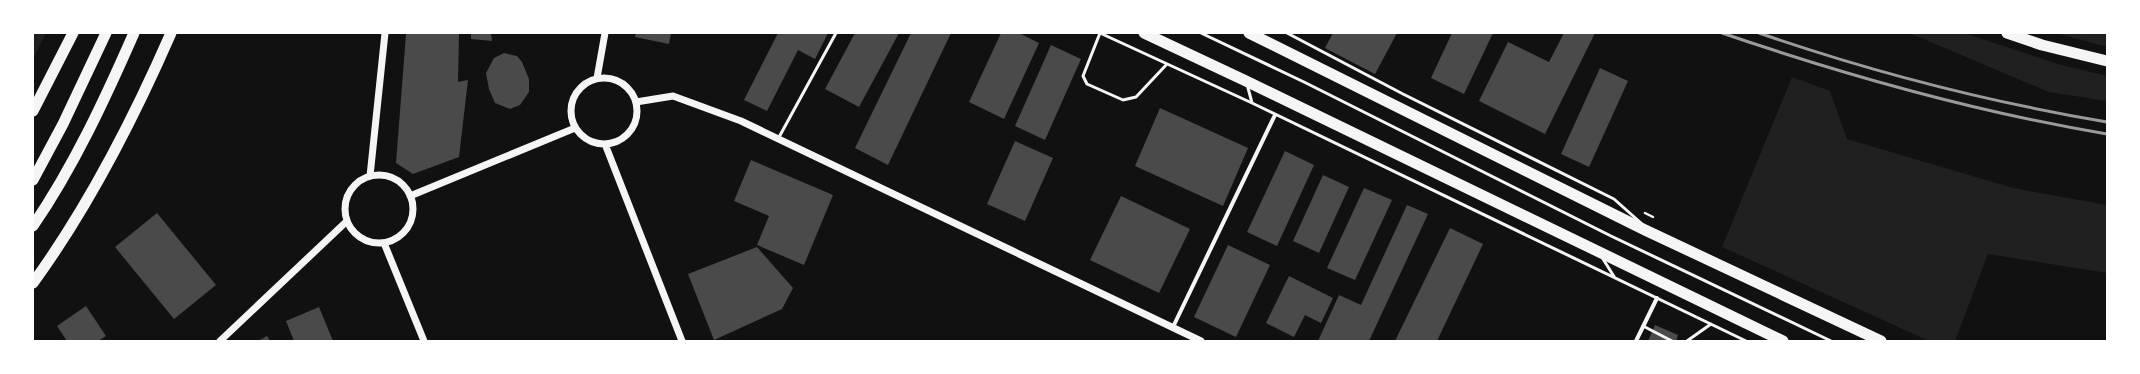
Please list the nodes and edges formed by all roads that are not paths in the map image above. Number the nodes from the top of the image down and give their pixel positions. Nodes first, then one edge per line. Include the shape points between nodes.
1 (73, 33) edge
2 (106, 33) edge
3 (134, 33) edge
4 (171, 33) edge
5 (385, 33) edge
6 (605, 33) edge
7 (836, 33) edge
8 (1100, 33) edge
9 (1144, 33) edge
10 (1201, 33) edge
11 (1249, 33) edge
12 (1287, 33) edge
13 (1298, 33) edge
14 (2007, 33) edge
15 (1296, 38) junction
16 (2107, 61) edge
17 (1167, 64) junction
18 (597, 78) junction
19 (1246, 81) junction
20 (636, 102) junction
21 (1252, 103) junction
22 (33, 111) edge
23 (1275, 115) junction
24 (575, 128) junction
25 (778, 139) junction
26 (606, 144) junction
27 (370, 176) junction
28 (33, 180) edge
29 (410, 196) junction
30 (347, 221) junction
31 (33, 226) edge
32 (1646, 230) junction
33 (384, 243) junction
34 (1599, 252) junction
35 (1615, 278) junction
36 (33, 283) edge
37 (1656, 298) junction
38 (1711, 324) junction
39 (1643, 326) junction
40 (1173, 327) junction
41 (220, 341) edge
42 (424, 341) edge
43 (682, 341) edge
44 (1201, 341) edge
45 (1636, 341) edge
46 (1672, 341) edge
47 (1687, 341) edge
48 (1746, 341) edge
49 (1781, 341) edge
50 (1832, 341) edge
51 (1881, 341) edge

1 - 22 highway
2 - 28 highway
3 - 31 highway via 86,135 55,193
4 - 36 highway via 147,87 95,186 60,245
5 - 27 street
6 - 18 street
7 - 25 lane
8 - 17 lane
8 - 17 lane via 1083,76 1087,84 1123,100 1136,97
9 - 19 highway
10 - 50 lane via 1611,236
11 - 32 highway
12 - 15 lane
13 - 15 lane
14 - 16 highway via 2042,45
15 - 32 lane via 1614,199 1634,215
17 - 21 lane
18 - 20 street via 612,79 625,86
18 - 24 street via 579,88 573,97 571,118
19 - 21 lane
19 - 34 highway
20 - 25 street via 674,96 741,121
20 - 26 street via 637,112 631,131 615,142
21 - 23 lane
23 - 35 lane
23 - 40 street
24 - 26 street via 588,140
24 - 29 street
25 - 40 street
26 - 43 street
27 - 29 street via 380,175 394,179
27 - 30 street via 352,189 345,210
29 - 33 street via 413,206 409,226 394,240
30 - 33 street via 362,239
30 - 41 street
32 - 51 highway
33 - 42 street
34 - 35 lane
34 - 49 highway
35 - 37 lane
37 - 38 lane
37 - 39 street
38 - 47 lane
38 - 48 lane
39 - 45 street
39 - 46 lane
40 - 44 street

